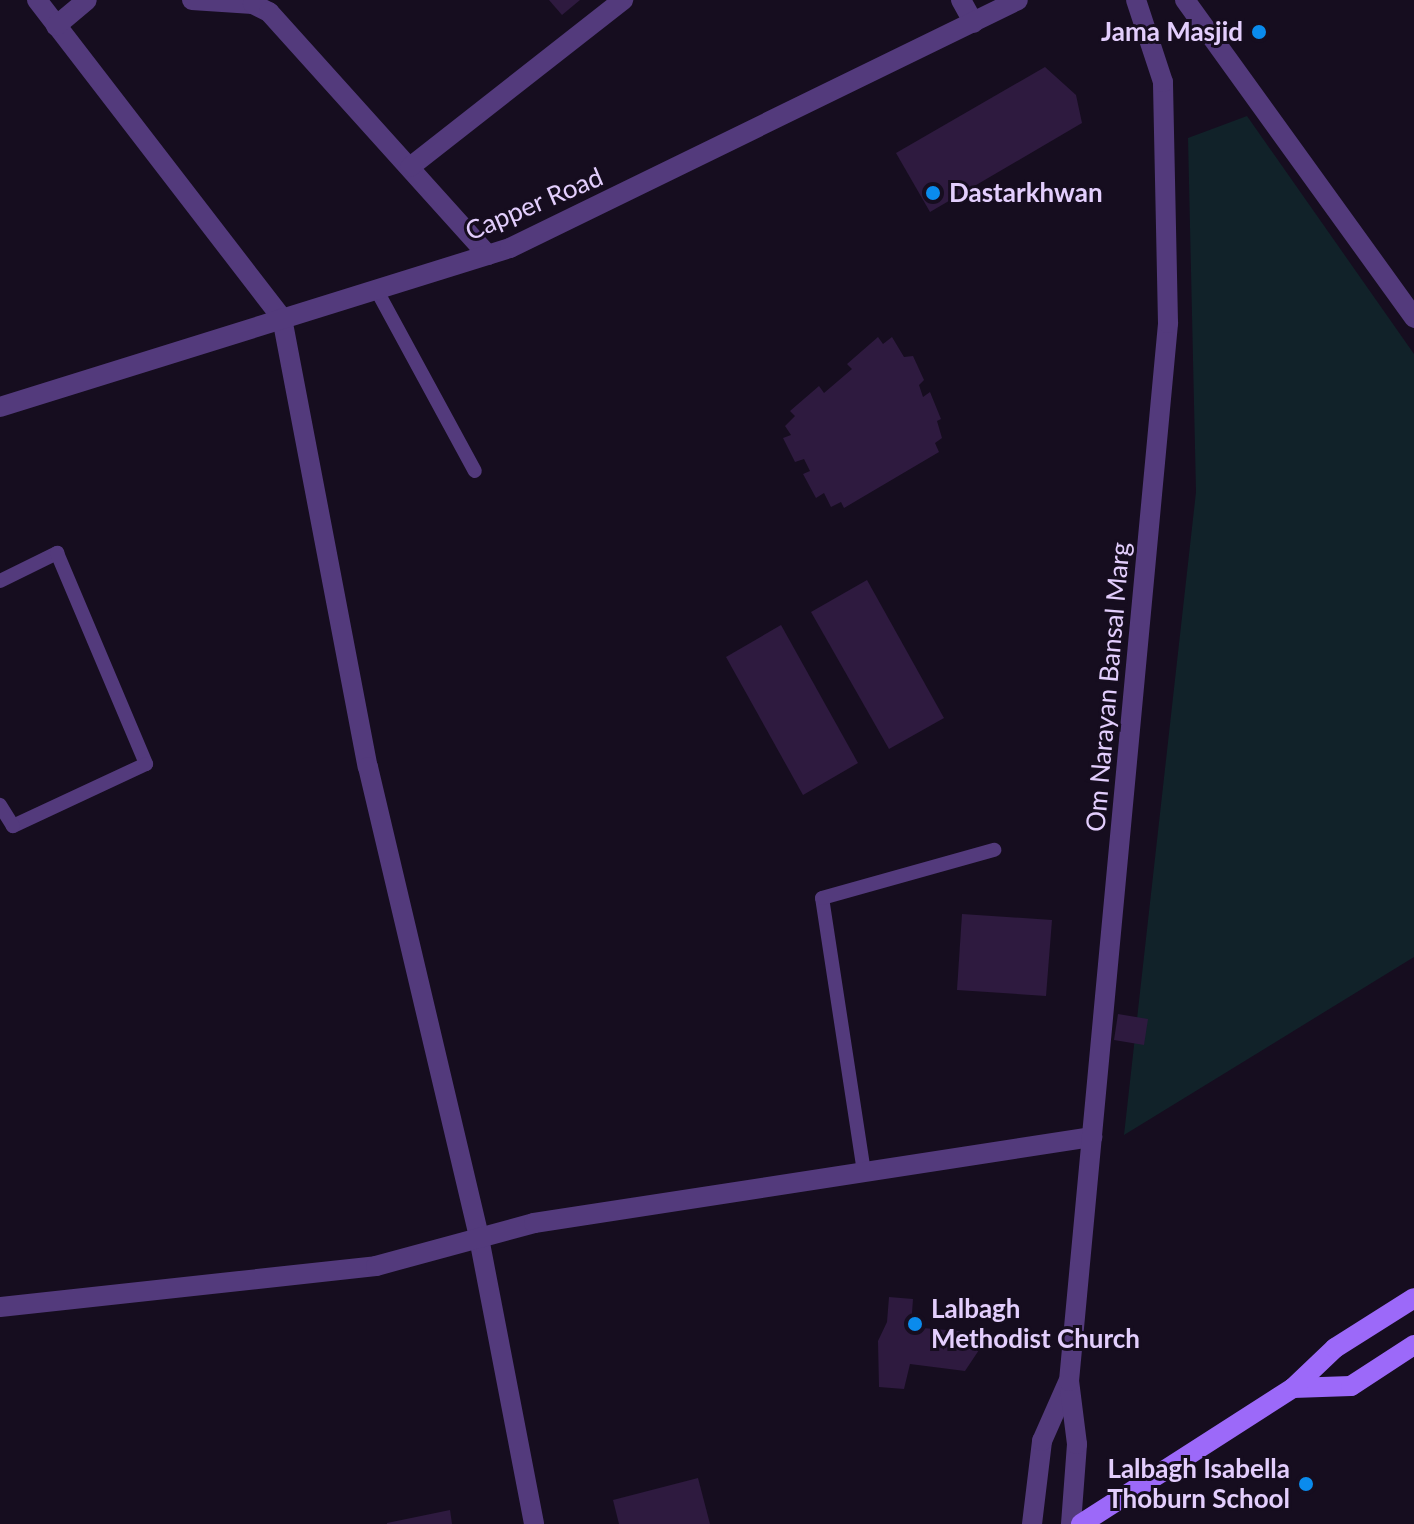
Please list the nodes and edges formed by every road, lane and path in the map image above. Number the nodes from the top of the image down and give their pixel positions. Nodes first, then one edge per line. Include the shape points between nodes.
1 (37, 0) edge
2 (87, 0) edge
3 (192, 0) edge
4 (623, 0) edge
5 (961, 0) edge
6 (1018, 0) edge
7 (1136, 0) edge
8 (1185, 0) edge
9 (974, 23) junction
10 (56, 26) junction
11 (410, 167) junction
12 (488, 255) junction
13 (376, 289) junction
14 (282, 318) junction
15 (1414, 318) edge
16 (0, 407) edge
17 (475, 471) dead end
18 (0, 581) edge
19 (0, 805) edge
20 (994, 850) dead end
21 (1092, 1137) junction
22 (864, 1172) junction
23 (479, 1238) junction
24 (1414, 1298) edge
25 (0, 1307) edge
26 (1414, 1345) edge
27 (1069, 1381) junction
28 (1293, 1388) junction
29 (534, 1524) edge
30 (1032, 1524) edge
31 (1071, 1524) edge
32 (1081, 1524) edge

1 - 10 street
2 - 10 street
3 - 11 street via 253,4 269,12
4 - 11 street
5 - 9 street
6 - 9 street, Capper Road
7 - 21 street, Om Narayan Bansal Marg via 1163,82 1168,323
8 - 15 street
9 - 12 street, Capper Road
10 - 14 street
11 - 12 street
12 - 13 street, Capper Road
13 - 14 street, Capper Road
13 - 17 lane
14 - 16 street, Capper Road
14 - 23 street via 368,767
18 - 19 lane via 57,553 146,764 13,826
20 - 22 lane via 822,898
21 - 22 street
21 - 27 street, Om Narayan Bansal Marg
22 - 23 street via 534,1223
23 - 25 street via 376,1266
23 - 29 street
24 - 28 street via 1335,1348
26 - 28 street via 1351,1386
27 - 30 street via 1042,1441
27 - 31 street via 1077,1444
28 - 32 street

